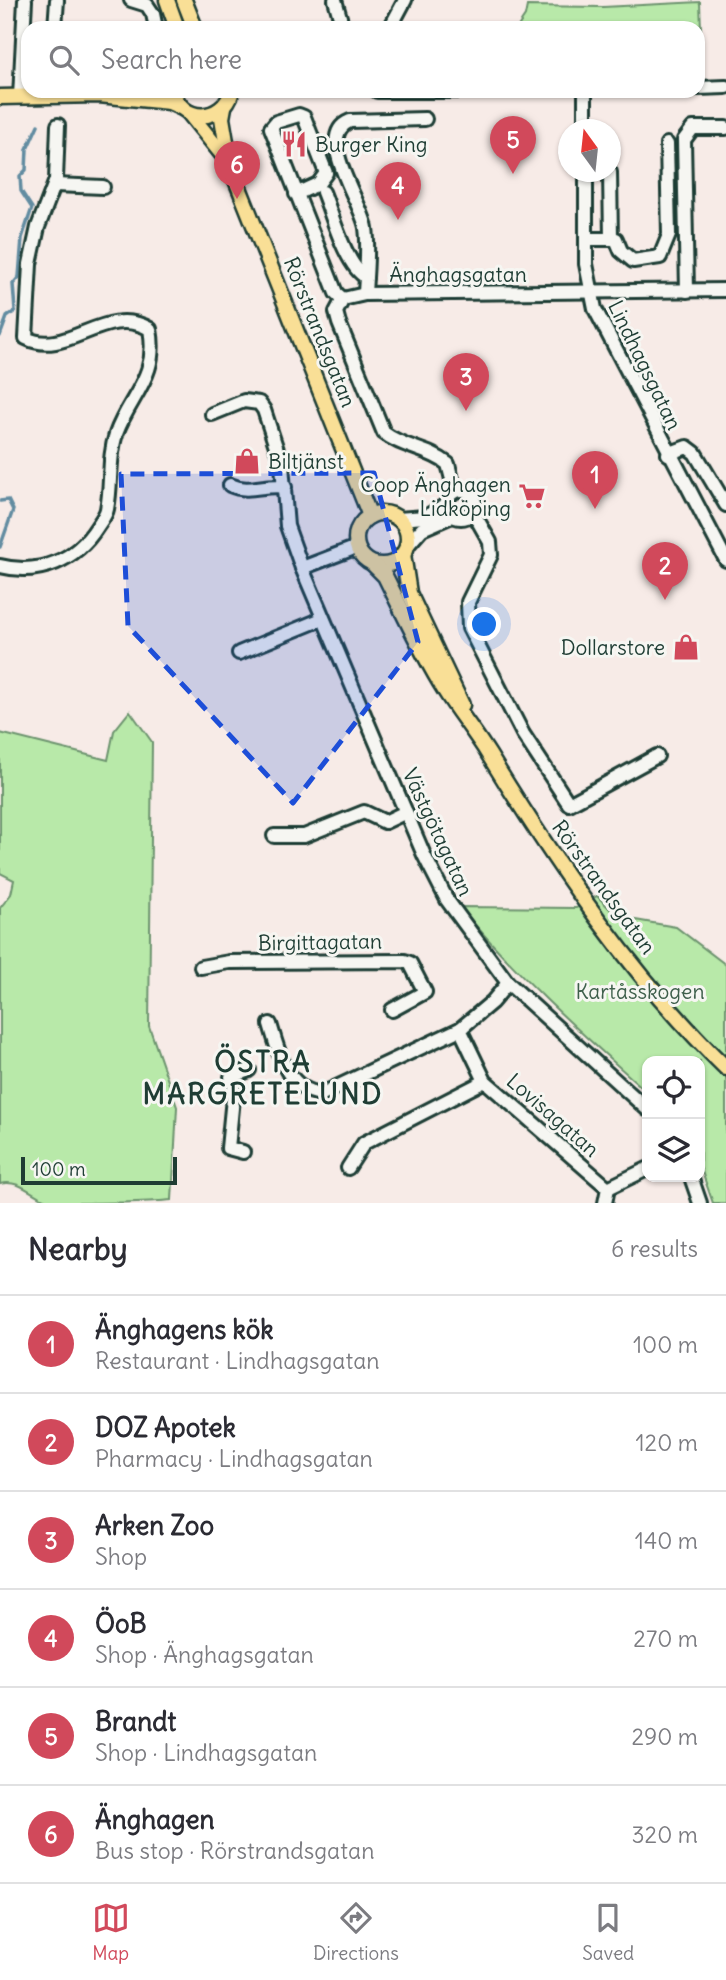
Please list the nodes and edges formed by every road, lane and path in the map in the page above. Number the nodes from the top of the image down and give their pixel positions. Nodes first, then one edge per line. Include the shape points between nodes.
1 (25, 0) edge
2 (57, 0) edge
3 (131, 0) edge
4 (167, 0) edge
5 (184, 0) edge
6 (335, 0) edge
7 (405, 0) edge
8 (24, 21) edge
9 (56, 21) edge
10 (154, 21) edge
11 (174, 21) edge
12 (192, 21) edge
13 (341, 21) edge
14 (394, 21) edge
15 (21, 78) edge
16 (705, 88) edge
17 (726, 88) edge
18 (0, 97) edge
19 (20, 97) joint
20 (143, 98) edge
21 (177, 98) edge
22 (231, 98) edge
23 (232, 98) edge
24 (585, 98) edge
25 (185, 110) junction
26 (425, 119) dead end
27 (585, 119) edge
28 (58, 125) dead end
29 (726, 128) edge
30 (667, 144) dead end
31 (230, 164) junction
32 (586, 182) edge
33 (610, 182) edge
34 (55, 185) junction
35 (103, 187) dead end
36 (323, 192) dead end
37 (296, 194) junction
38 (587, 239) junction
39 (611, 239) junction
40 (366, 277) junction
41 (726, 289) edge
42 (687, 291) junction
43 (589, 292) junction
44 (365, 294) junction
45 (344, 299) junction
46 (212, 414) dead end
47 (668, 454) junction
48 (230, 485) dead end
49 (285, 487) junction
50 (455, 492) junction
51 (726, 502) edge
52 (449, 510) junction
53 (472, 512) junction
54 (370, 516) junction
55 (398, 519) junction
56 (356, 547) junction
57 (405, 550) junction
58 (726, 560) edge
59 (373, 564) junction
60 (0, 566) edge
61 (302, 568) junction
62 (322, 619) junction
63 (239, 653) dead end
64 (466, 716) junction
65 (657, 756) dead end
66 (406, 812) junction
67 (274, 836) dead end
68 (201, 968) dead end
69 (509, 983) junction
70 (392, 1010) dead end
71 (270, 1024) dead end
72 (460, 1029) junction
73 (726, 1068) edge
74 (249, 1070) dead end
75 (485, 1081) junction
76 (642, 1104) edge
77 (243, 1152) dead end
78 (348, 1168) dead end
79 (642, 1171) edge
80 (693, 1182) edge
81 (608, 1188) junction
82 (605, 1203) edge
83 (700, 1203) edge

1 - 8 street
2 - 9 street
3 - 10 street via 147,5
4 - 11 main road
5 - 12 main road
6 - 13 street
7 - 14 street
15 - 19 street
16 - 17 street
18 - 19 main road
20 - 25 main road
21 - 25 main road, Rörstrandsgatan
22 - 25 main road via 208,116
23 - 31 main road, Rörstrandsgatan via 222,118
24 - 27 street
25 - 31 main road, Rörstrandsgatan
26 - 40 street, Änghagsgatan via 350,121 338,131 343,172 366,226
28 - 34 street
29 - 42 street via 693,128 684,140
30 - 39 street via 669,235 660,257 633,261 616,239
31 - 54 main road, Rörstrandsgatan
32 - 38 street, Lindhagsgatan
33 - 39 street
34 - 35 street
34 - 60 street via 38,227 30,264 26,338 52,343 99,325 141,324 150,329 152,355 141,391 123,416 112,449 107,512 86,545 50,565
36 - 40 street via 351,262
37 - 37 street via 271,128 299,115 304,117 325,167 324,180
37 - 45 street via 336,293
38 - 39 street
38 - 43 street, Lindhagsgatan
40 - 44 street, Änghagsgatan
41 - 42 street, Änghagsgatan
42 - 43 street, Änghagsgatan
43 - 44 street, Änghagsgatan
43 - 47 street, Lindhagsgatan
44 - 45 street
45 - 50 street via 336,313 384,433 440,457 451,469
46 - 49 street, Västgötagatan via 244,401 259,403 282,465
47 - 51 street via 687,447 695,453
47 - 58 street, Lindhagsgatan
48 - 49 street via 243,491
49 - 61 street, Västgötagatan via 290,537
50 - 52 street via 450,495
50 - 53 street via 471,495
52 - 53 street via 463,518
52 - 55 street
52 - 57 street via 422,529
53 - 65 street via 490,542 491,555 468,602 468,628 523,734 569,804
54 - 55 main road via 382,513
54 - 56 main road via 358,529
55 - 57 main road, Rörstrandsgatan via 407,531
56 - 59 main road, Rörstrandsgatan
56 - 61 street
57 - 59 main road via 390,564
57 - 64 main road, Rörstrandsgatan via 409,593
59 - 64 main road, Rörstrandsgatan via 385,576 445,691
61 - 62 street, Västgötagatan
62 - 63 street
62 - 66 street, Västgötagatan
64 - 73 main road, Rörstrandsgatan via 532,825 607,930 685,1028
66 - 67 street via 385,822 364,812 304,836
66 - 69 street, Västgötagatan via 447,900
68 - 70 street, Birgittagatan via 229,962 405,961 425,992
69 - 72 street
69 - 76 street, Västgötagatan
71 - 72 street via 287,1073 319,1094
72 - 75 street, Lovisagatan
74 - 77 street via 231,1077 228,1148
75 - 78 street via 364,1143
75 - 81 street, Lovisagatan
79 - 81 street
80 - 83 street
81 - 82 street

